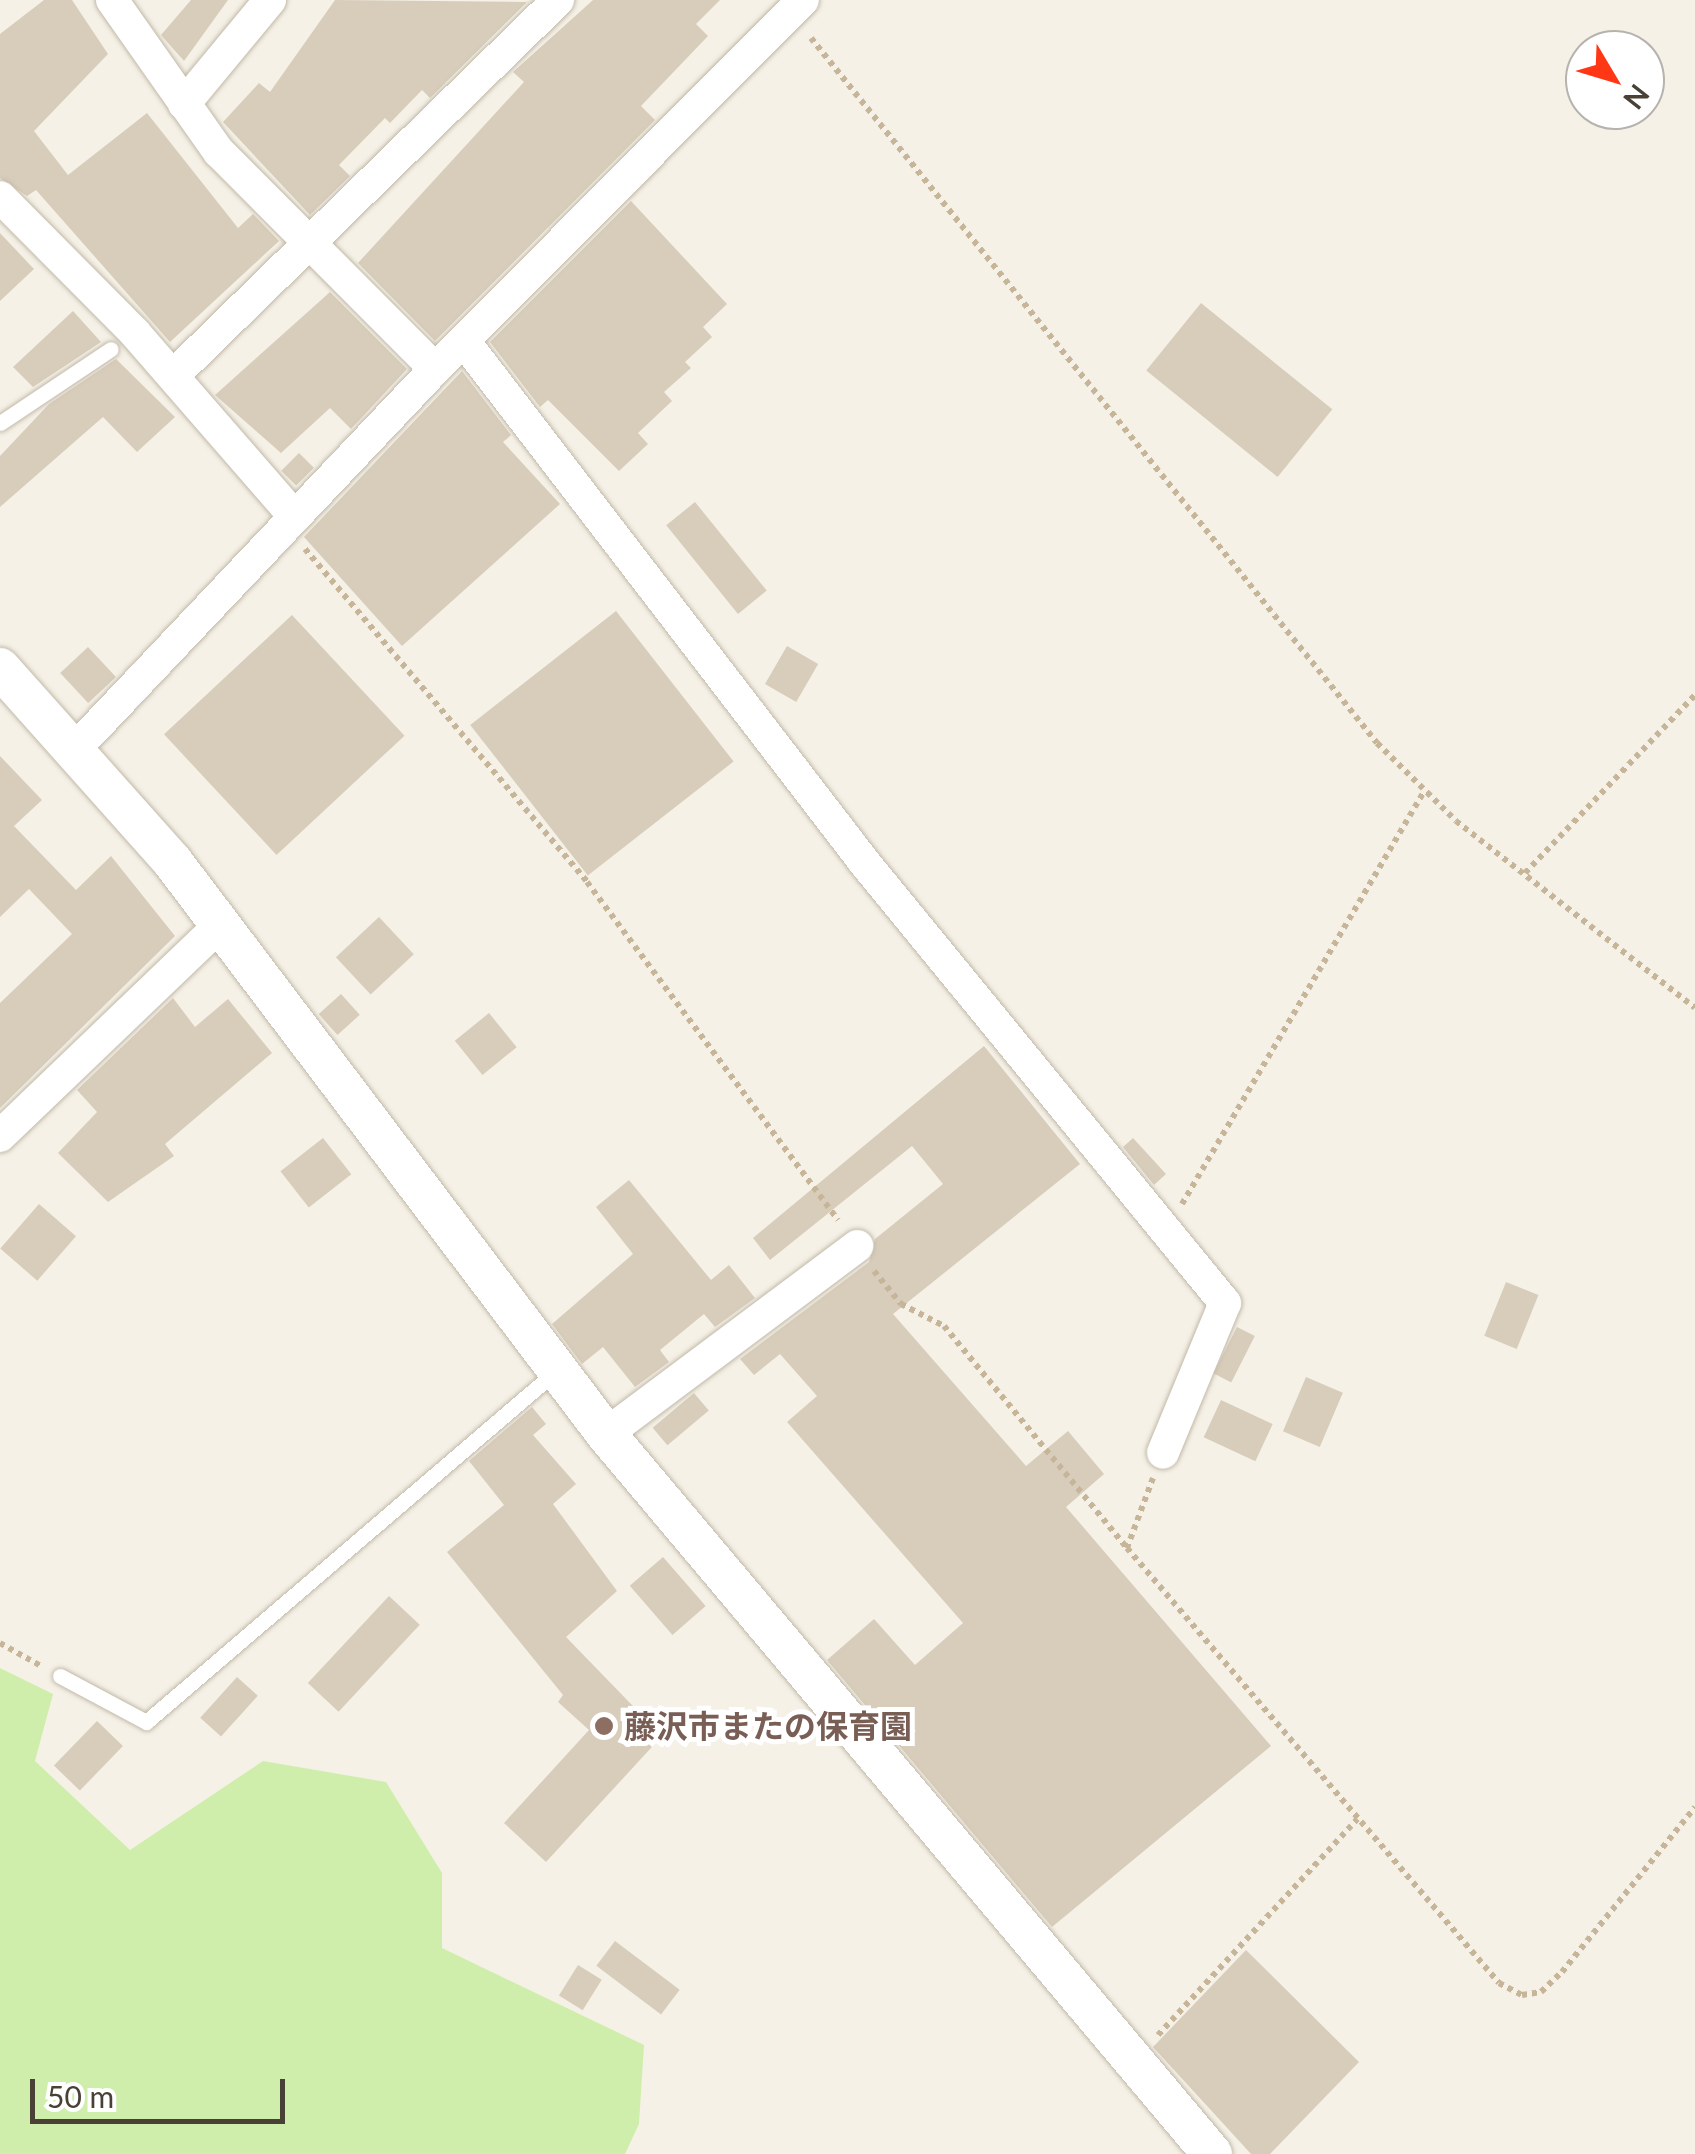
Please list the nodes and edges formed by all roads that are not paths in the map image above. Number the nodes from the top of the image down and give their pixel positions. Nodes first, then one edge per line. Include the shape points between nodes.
1 (112, 0) edge
2 (270, 0) edge
3 (558, 0) edge
4 (791, 4) edge
5 (184, 104) junction
6 (0, 198) edge
7 (304, 242) junction
8 (464, 341) junction
9 (111, 348) dead end
10 (436, 369) junction
11 (174, 375) junction
12 (0, 423) edge
13 (289, 521) junction
14 (0, 668) edge
15 (76, 748) junction
16 (221, 924) junction
17 (0, 1136) edge
18 (857, 1246) road end
19 (558, 1370) junction
20 (606, 1434) junction
21 (1162, 1453) road end
22 (60, 1676) road end
23 (1212, 2154) edge

1 - 5 street
2 - 5 street
3 - 7 street
4 - 8 street
5 - 7 street
6 - 11 street
7 - 10 street
7 - 11 street
8 - 10 street
8 - 21 street via 864,862 1226,1303
9 - 12 lane
10 - 13 street
11 - 13 street
13 - 15 street
14 - 15 street
15 - 16 street
16 - 17 street
16 - 19 street
18 - 20 street
19 - 20 street
19 - 22 lane via 146,1722
20 - 23 street

